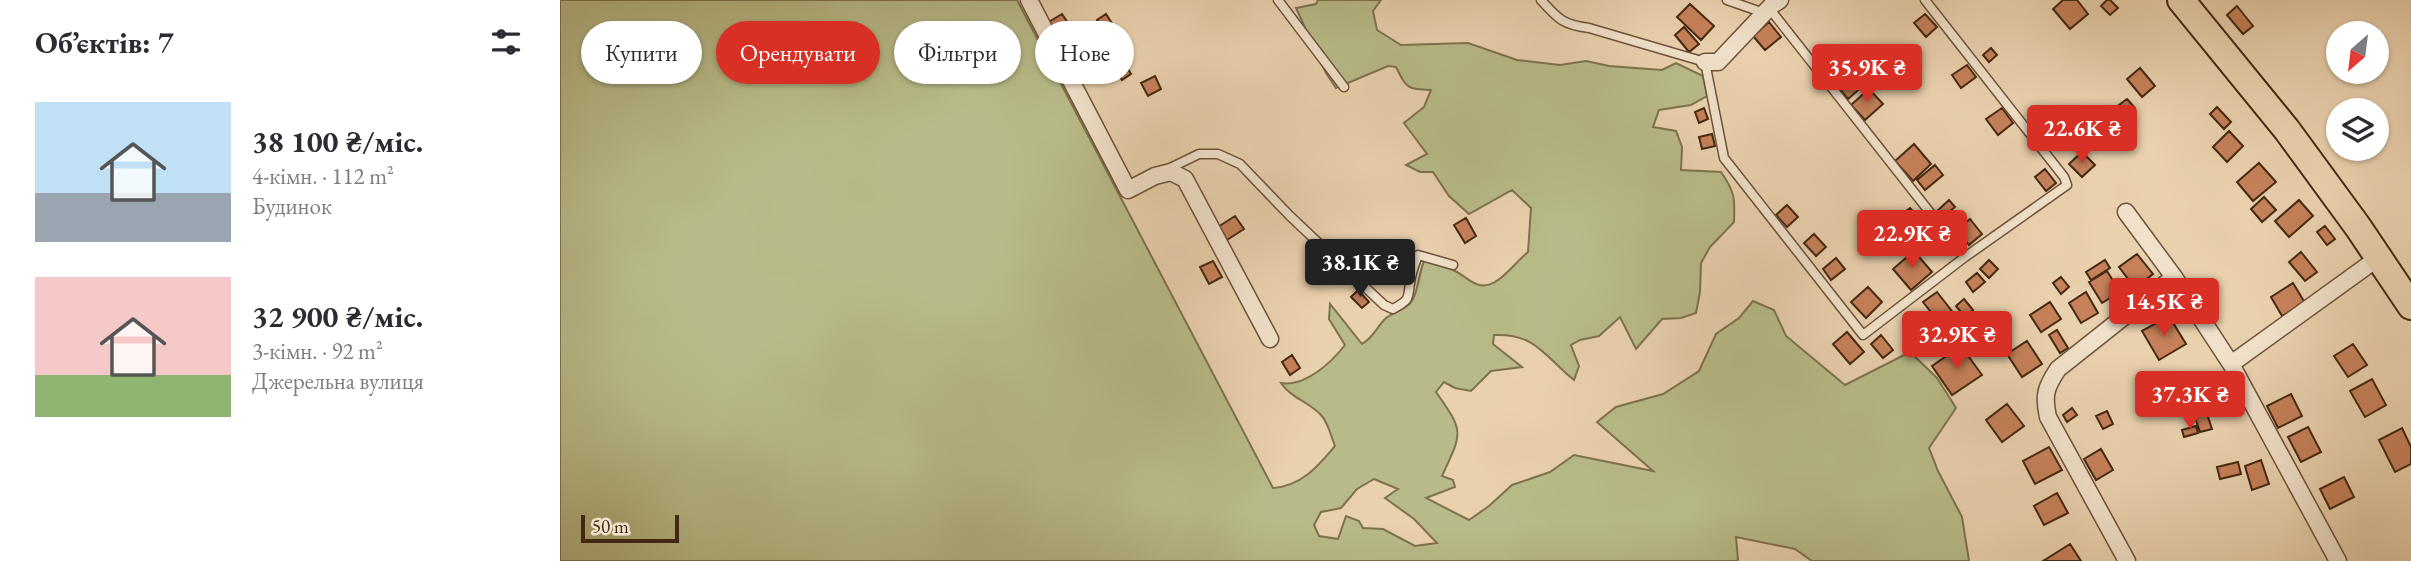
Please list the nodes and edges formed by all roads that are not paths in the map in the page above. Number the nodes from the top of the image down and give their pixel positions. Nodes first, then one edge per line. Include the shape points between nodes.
1 (1029, 0) edge
2 (1278, 0) edge
3 (1541, 0) edge
4 (1727, 0) edge
5 (1925, 0) edge
6 (2181, 0) edge
7 (1771, 7) edge
8 (1705, 62) junction
9 (1344, 87) dead end
10 (1155, 176) junction
11 (2126, 212) dead end
12 (1965, 257) junction
13 (2378, 258) junction
14 (1453, 265) dead end
15 (2174, 277) junction
16 (2411, 306) edge
17 (1270, 339) dead end
18 (2231, 364) junction
19 (2127, 561) edge
20 (2338, 561) edge

1 - 10 street via 1128,190
2 - 9 lane
3 - 8 lane via 1571,26
4 - 7 lane
5 - 12 lane via 2067,185
6 - 13 highway via 2287,130
7 - 8 street via 1718,62
7 - 12 lane
8 - 12 lane via 1724,158 1863,335
10 - 14 lane via 1199,154 1218,154 1240,164 1393,309 1410,296 1418,255
10 - 17 street via 1171,172 1185,179
11 - 15 street
13 - 16 highway
13 - 18 street
15 - 18 street
15 - 19 street via 2059,369 2044,399 2048,417
18 - 20 street

